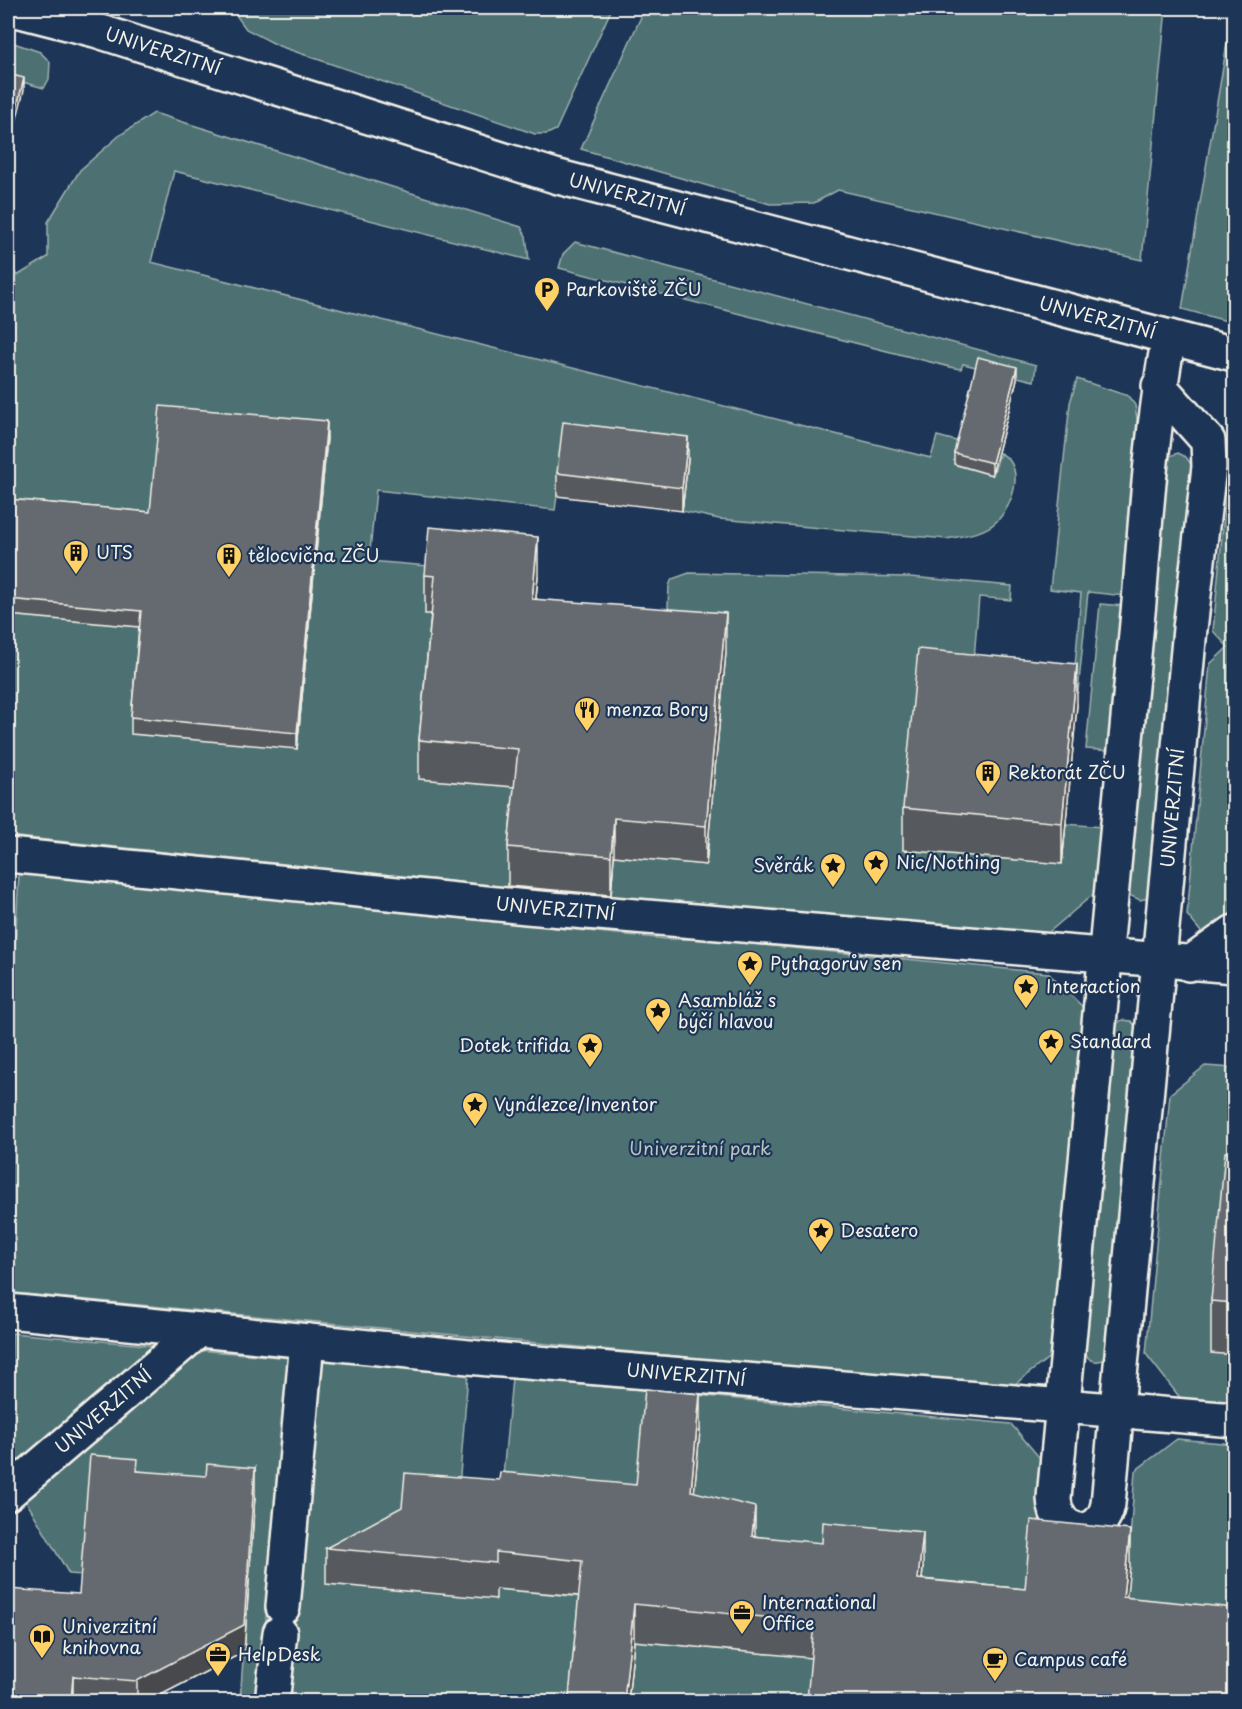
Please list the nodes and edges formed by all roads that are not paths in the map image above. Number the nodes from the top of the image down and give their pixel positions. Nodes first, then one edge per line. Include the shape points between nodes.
1 (9, 8) edge
2 (99, 19) edge
3 (1169, 337) junction
4 (1234, 354) edge
5 (1159, 387) junction
6 (8, 855) edge
7 (1234, 932) edge
8 (1106, 955) junction
9 (1177, 962) junction
10 (1234, 966) edge
11 (8, 1311) edge
12 (199, 1330) junction
13 (308, 1341) junction
14 (1064, 1407) junction
15 (1117, 1411) junction
16 (1234, 1420) edge
17 (8, 1493) edge
18 (272, 1701) edge

1 - 2 street, UNIVERZITNÍ
2 - 3 street, UNIVERZITNÍ via 555,176
3 - 4 street, UNIVERZITNÍ
3 - 5 street, UNIVERZITNÍ
5 - 8 street, UNIVERZITNÍ
5 - 9 street, UNIVERZITNÍ via 1208,441 1209,467 1190,629
6 - 8 street, UNIVERZITNÍ via 527,907
7 - 9 street
8 - 9 street, UNIVERZITNÍ
8 - 14 street, UNIVERZITNÍ
9 - 10 street, UNIVERZITNÍ
9 - 15 street, UNIVERZITNÍ
11 - 12 street, UNIVERZITNÍ
12 - 13 street, UNIVERZITNÍ
12 - 17 street, UNIVERZITNÍ
13 - 14 street, UNIVERZITNÍ
13 - 18 street
14 - 15 street, UNIVERZITNÍ
14 - 15 street, UNIVERZITNÍ via 1054,1507 1063,1522 1078,1530 1095,1526 1107,1513
15 - 16 street, UNIVERZITNÍ

